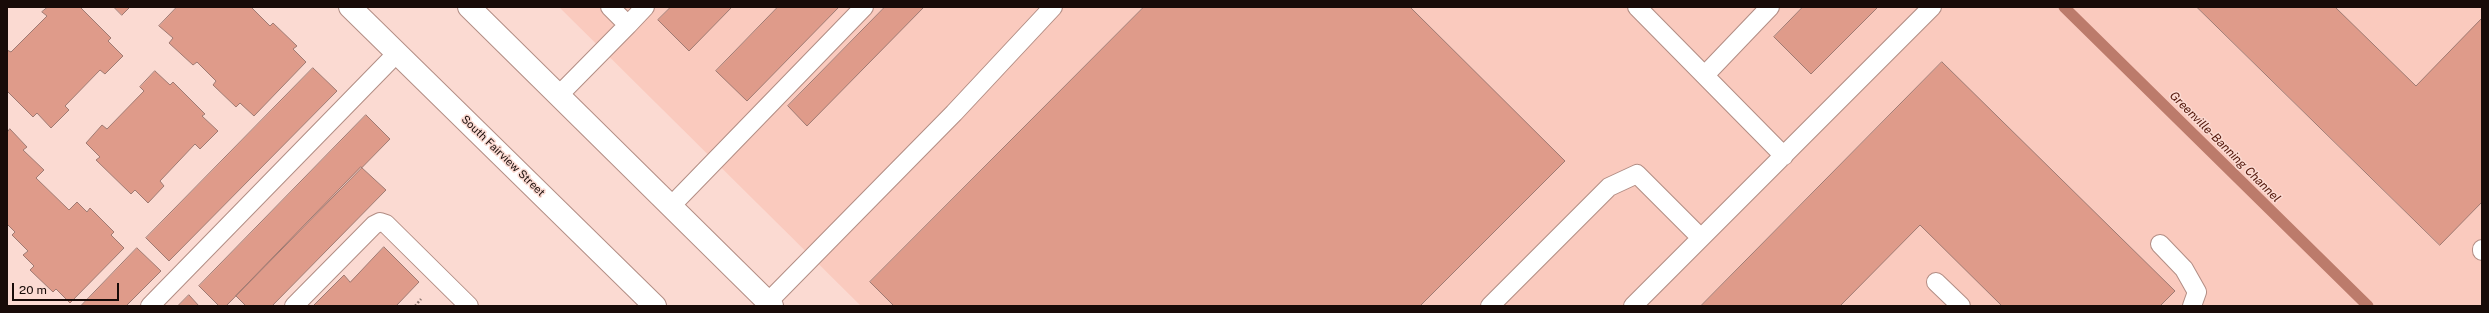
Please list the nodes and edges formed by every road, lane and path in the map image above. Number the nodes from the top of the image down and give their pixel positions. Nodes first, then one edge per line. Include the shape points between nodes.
1 (350, 7) edge
2 (469, 7) edge
3 (610, 7) edge
4 (645, 7) edge
5 (864, 7) edge
6 (1053, 7) edge
7 (1637, 7) edge
8 (1932, 7) edge
9 (1768, 8) edge
10 (628, 25) junction
11 (397, 53) junction
12 (1705, 75) junction
13 (558, 96) junction
14 (1784, 156) junction
15 (671, 206) junction
16 (1701, 238) junction
17 (2160, 244) dead end
18 (1936, 282) dead end
19 (770, 304) edge
20 (150, 306) edge
21 (294, 306) edge
22 (470, 306) edge
23 (655, 306) edge
24 (1490, 306) edge
25 (1632, 306) edge
26 (1961, 306) edge
27 (2192, 306) edge

1 - 11 main road, South Fairview Street
2 - 13 main road
3 - 10 lane
4 - 10 lane
5 - 15 lane
6 - 19 lane
7 - 12 lane
8 - 14 lane
9 - 12 lane
10 - 13 lane
11 - 20 lane
11 - 23 main road, South Fairview Street
12 - 14 lane
13 - 15 main road
14 - 16 lane
15 - 19 main road
16 - 24 lane via 1637,174 1609,187
16 - 25 lane
17 - 27 lane via 2184,269 2197,292
18 - 26 lane
21 - 22 lane via 374,225 380,222 386,224

